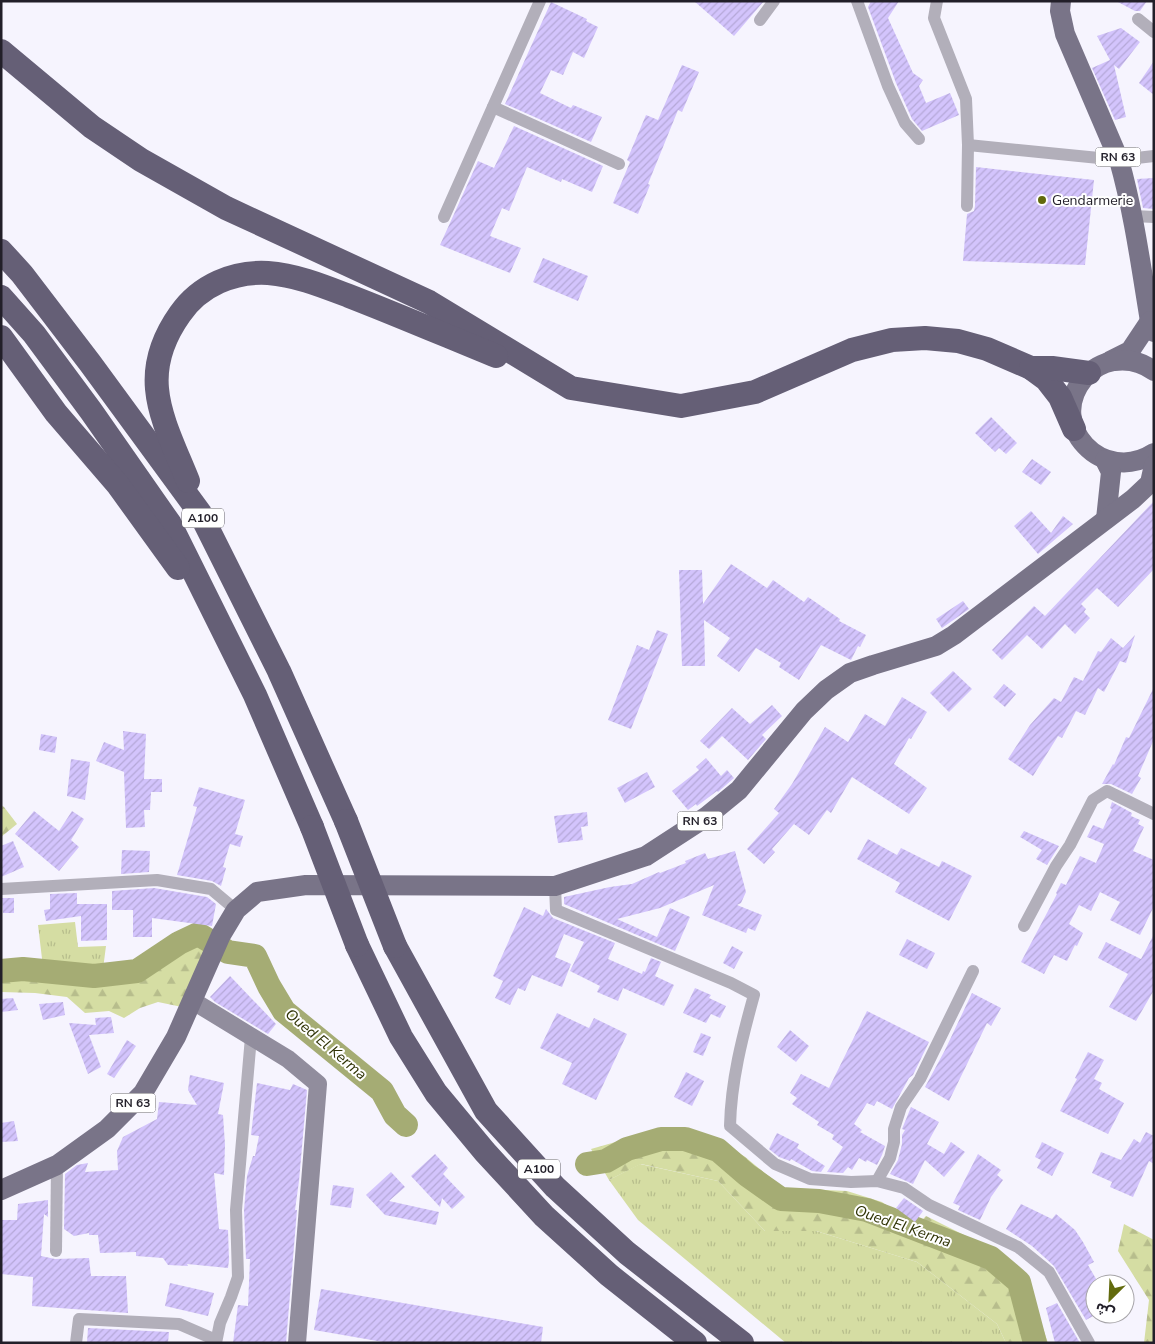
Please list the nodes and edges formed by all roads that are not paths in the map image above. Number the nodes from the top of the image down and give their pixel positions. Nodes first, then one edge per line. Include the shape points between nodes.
1 (540, 1) edge
2 (774, 1) edge
3 (857, 1) edge
4 (937, 1) edge
5 (1061, 1) edge
6 (1138, 19) dead end
7 (760, 20) dead end
8 (1154, 32) edge
9 (2, 52) edge
10 (493, 107) junction
11 (919, 138) dead end
12 (968, 145) junction
13 (1154, 145) edge
14 (1148, 156) edge
15 (1119, 160) junction
16 (619, 164) dead end
17 (967, 206) dead end
18 (1133, 216) junction
19 (444, 217) dead end
20 (1154, 217) edge
21 (1, 251) edge
22 (1, 297) edge
23 (1152, 327) edge
24 (1, 337) edge
25 (1032, 368) junction
26 (1098, 368) junction
27 (1154, 371) edge
28 (571, 388) junction
29 (1074, 429) junction
30 (1154, 452) edge
31 (1105, 460) junction
32 (1154, 465) edge
33 (200, 513) junction
34 (1106, 520) junction
35 (255, 695) junction
36 (1154, 814) edge
37 (555, 886) junction
38 (1, 889) edge
39 (236, 910) junction
40 (1024, 926) dead end
41 (973, 971) dead end
42 (193, 1001) junction
43 (251, 1037) junction
44 (57, 1165) junction
45 (877, 1181) junction
46 (1, 1190) edge
47 (56, 1251) dead end
48 (216, 1341) edge
49 (76, 1343) edge
50 (297, 1343) edge
51 (696, 1343) edge
52 (742, 1343) edge
53 (1089, 1343) edge

1 - 10 street
2 - 7 street
3 - 11 street via 888,86 905,123
4 - 12 street via 934,18 966,99
5 - 15 main road, RN 63 via 1065,34
6 - 8 street
9 - 28 highway via 92,128 141,160 226,208 429,302
10 - 16 street
10 - 19 street
12 - 15 street
12 - 17 street
13 - 14 street
14 - 15 street
15 - 18 main road, RN 63
18 - 20 street
18 - 23 main road, RN 63
21 - 33 highway, A100 / A100 via 90,363
22 - 35 highway, A100 / A100 via 40,341 170,524
23 - 26 main road via 1130,351
24 - 35 highway via 56,413 118,485 171,557
25 - 26 highway
25 - 28 highway via 987,349 958,341 925,338 892,340 852,350 755,392 681,406
25 - 29 highway via 1060,397
26 - 27 main road via 1122,360 1136,362
26 - 29 main road via 1079,384 1073,398 1071,414
28 - 33 highway via 388,311 291,276 268,273 233,276 207,287 185,306 168,331 158,359 156,388 163,418
29 - 31 main road via 1081,442
30 - 31 main road via 1132,462
31 - 34 main road via 1111,472
32 - 34 main road via 1150,483
33 - 52 highway, A100 / A100, bridge via 275,663 346,821 394,946 486,1111 555,1187 626,1253
34 - 37 main road, RN 63 via 936,646 850,673 826,690 804,711 739,790 706,817 646,856
35 - 51 highway, A100 / A100, bridge via 312,827 357,945 401,1037 436,1093 544,1216 608,1275
36 - 40 street via 1107,791 1092,800
37 - 39 main road, RN 63 via 306,885 257,892
37 - 45 street via 556,910 754,995 738,1053 730,1126 775,1164 810,1179
38 - 39 street via 157,880 211,889
39 - 42 main road, RN 63 via 221,935
41 - 45 street via 920,1079 901,1107 890,1158
42 - 43 street
42 - 44 main road, RN 63 via 143,1093 107,1129
43 - 48 street via 236,1210 238,1277
43 - 50 street via 318,1084
44 - 46 main road, RN 63
44 - 47 street
45 - 53 street via 904,1188 929,1205 1018,1247 1049,1272
48 - 49 street via 179,1324 79,1319

